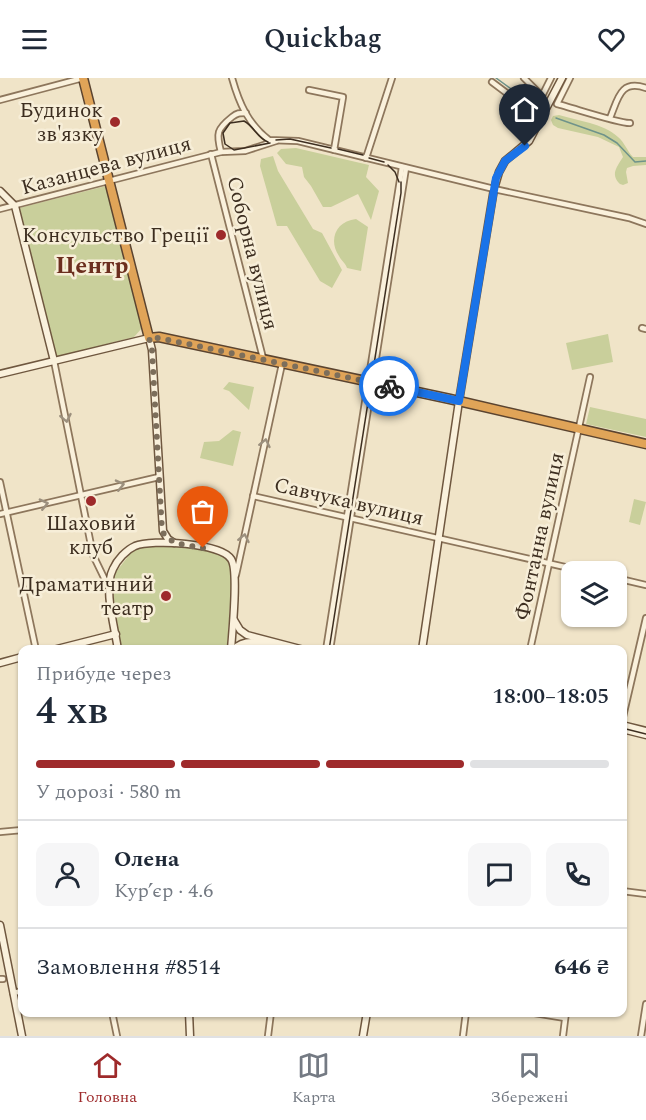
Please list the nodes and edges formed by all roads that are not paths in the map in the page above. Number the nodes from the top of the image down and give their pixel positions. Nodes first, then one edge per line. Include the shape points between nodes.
1 (83, 78) edge
2 (232, 78) edge
3 (392, 78) edge
4 (524, 78) edge
5 (551, 78) edge
6 (561, 78) edge
7 (570, 78) edge
8 (492, 82) dead end
9 (646, 88) edge
10 (309, 90) dead end
11 (542, 96) junction
12 (0, 100) edge
13 (238, 100) junction
14 (246, 113) junction
15 (235, 114) junction
16 (533, 114) junction
17 (610, 118) junction
18 (541, 119) junction
19 (630, 123) dead end
20 (269, 142) junction
21 (334, 150) junction
22 (221, 152) junction
23 (211, 154) junction
24 (366, 158) junction
25 (404, 168) junction
26 (109, 182) junction
27 (494, 189) junction
28 (0, 191) edge
29 (15, 206) junction
30 (0, 209) edge
31 (646, 224) edge
32 (149, 338) junction
33 (263, 360) junction
34 (54, 361) junction
35 (282, 364) junction
36 (0, 374) edge
37 (590, 377) dead end
38 (370, 382) junction
39 (459, 401) junction
40 (579, 429) junction
41 (646, 444) edge
42 (159, 477) junction
43 (0, 482) edge
44 (82, 495) junction
45 (253, 496) junction
46 (7, 512) junction
47 (0, 514) edge
48 (349, 518) junction
49 (162, 531) junction
50 (438, 538) junction
51 (151, 543) junction
52 (174, 543) junction
53 (549, 563) junction
54 (561, 566) edge
55 (234, 581) junction
56 (627, 581) edge
57 (646, 585) edge
58 (110, 592) junction
59 (233, 614) junction
60 (646, 618) edge
61 (116, 634) junction
62 (35, 645) edge
63 (73, 645) edge
64 (117, 645) edge
65 (232, 645) edge
66 (239, 645) edge
67 (262, 645) edge
68 (284, 645) edge
69 (329, 645) edge
70 (423, 645) edge
71 (531, 645) edge
72 (18, 658) edge
73 (0, 663) edge
74 (627, 703) edge
75 (627, 727) edge
76 (646, 733) edge
77 (18, 830) edge
78 (0, 832) edge
79 (627, 892) edge
80 (646, 894) edge
81 (0, 925) edge
82 (18, 992) edge
83 (13, 993) junction
84 (646, 1004) edge
85 (18, 1017) edge
86 (18, 1017) edge
87 (113, 1017) edge
88 (189, 1017) edge
89 (270, 1017) edge
90 (366, 1017) edge
91 (465, 1017) edge
92 (566, 1017) edge
93 (22, 1036) edge
94 (117, 1036) edge
95 (190, 1036) edge
96 (268, 1036) edge
97 (363, 1036) edge
98 (463, 1036) edge
99 (563, 1036) edge
100 (641, 1036) edge

1 - 12 street
1 - 26 highway
2 - 13 street
3 - 24 street
4 - 11 street
5 - 11 street
6 - 18 main road
7 - 17 street via 557,104
8 - 16 street
9 - 17 street via 624,88
10 - 21 street via 343,97
11 - 16 street
13 - 14 street
13 - 15 street, Казанцева вулиця
14 - 15 street
14 - 20 street
15 - 22 street, Казанцева вулиця via 219,131
16 - 18 street
17 - 19 street
18 - 27 main road via 529,141 505,161
20 - 21 street, Казанцева вулиця via 292,140
20 - 22 street, Казанцева вулиця via 238,152
21 - 24 street, Казанцева вулиця
22 - 23 street, Казанцева вулиця
23 - 26 street, Казанцева вулиця
23 - 33 street, Соборна вулиця
24 - 25 street, Казанцева вулиця
25 - 27 street, Казанцева вулиця
25 - 38 street
26 - 29 street, Казанцева вулиця
26 - 32 highway
27 - 31 street, Казанцева вулиця
27 - 39 main road
28 - 29 main road
29 - 30 street, Казанцева вулиця
29 - 34 main road
32 - 33 highway
32 - 34 main road
32 - 42 main road
33 - 35 highway
34 - 36 main road
34 -> 44 street
35 - 38 highway
45 -> 35 street
37 - 40 street, Фонтанна вулиця
38 - 39 highway
38 - 48 street
39 - 40 highway
39 - 50 main road
40 - 41 highway
40 - 53 street, Фонтанна вулиця
44 -> 42 street
42 - 49 main road
43 - 46 street
46 -> 44 street
44 - 58 street via 94,557
45 - 48 street, Савчука вулиця
55 -> 45 street
46 - 47 street
46 - 62 street
48 - 50 street, Савчука вулиця
48 - 69 street
49 - 51 main road
49 - 52 main road
50 - 53 street, Савчука вулиця
50 - 70 main road
51 - 52 main road
51 - 58 main road via 134,546 120,558 110,575
52 - 55 main road via 226,554 234,565
53 - 54 street, Савчука вулиця
53 - 71 street, Фонтанна вулиця
55 - 59 main road
56 - 57 street
58 - 61 main road
59 - 65 main road
59 - 68 main road via 247,636
60 - 74 street
61 - 63 main road
61 - 64 main road
66 - 67 main road
72 - 73 main road
75 - 76 main road
77 - 78 street
79 - 80 street
81 - 83 main road
82 - 83 street
83 - 85 main road
84 - 100 street
86 - 93 main road
87 - 94 street
88 - 95 main road
89 - 96 street
90 - 97 main road
91 - 98 street
92 - 99 street

